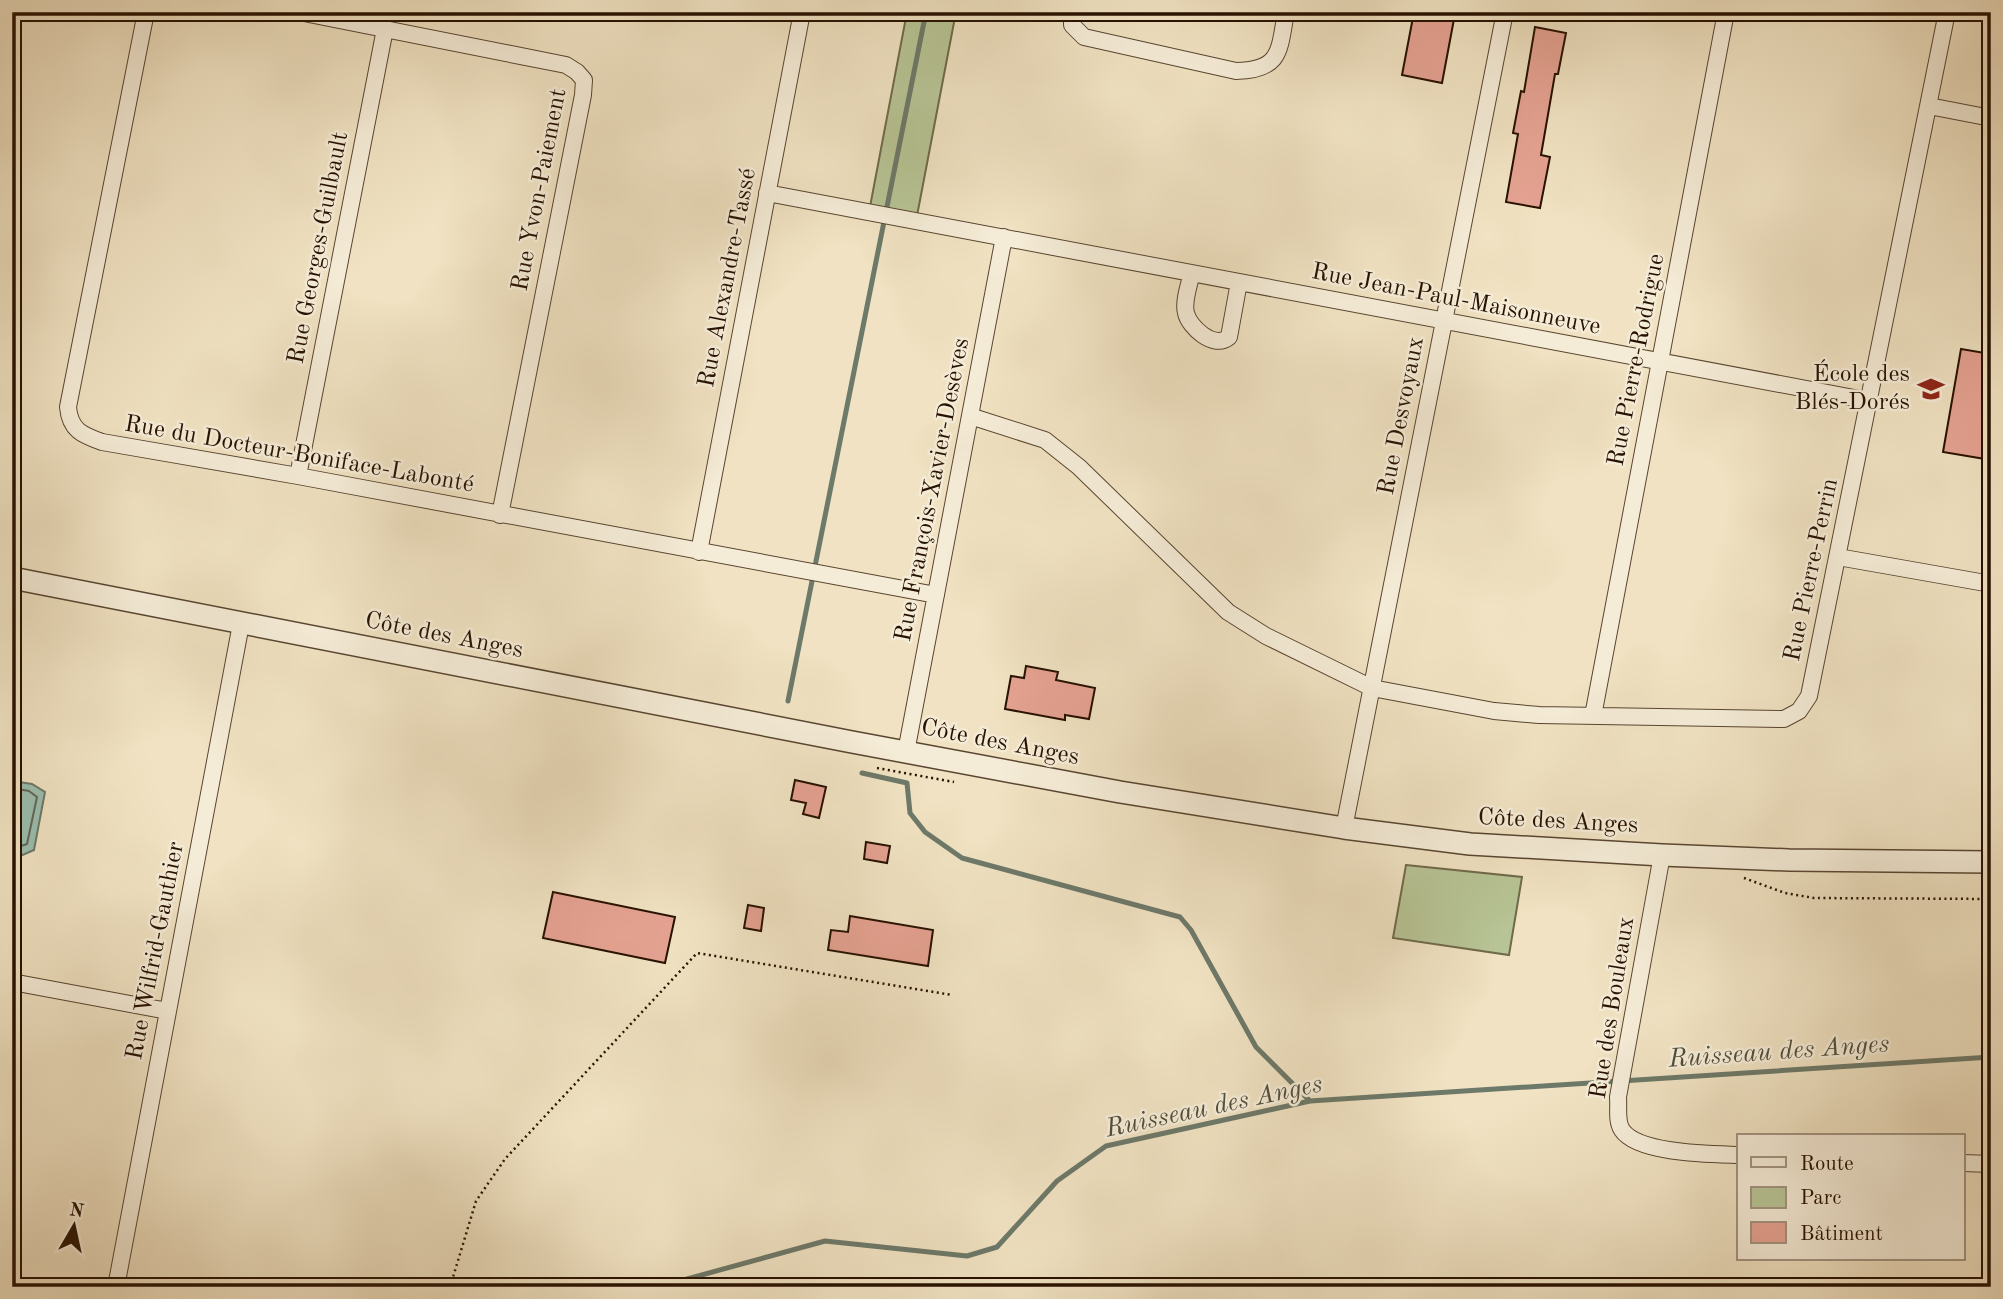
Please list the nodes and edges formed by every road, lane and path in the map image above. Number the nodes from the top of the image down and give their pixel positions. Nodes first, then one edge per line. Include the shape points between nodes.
1 (146, 12) edge
2 (299, 12) edge
3 (802, 12) edge
4 (1072, 12) edge
5 (1286, 12) edge
6 (1505, 12) edge
7 (1726, 12) edge
8 (1947, 12) edge
9 (385, 29) junction
10 (1929, 106) junction
11 (1991, 118) edge
12 (767, 192) junction
13 (1004, 237) junction
14 (1192, 273) junction
15 (1239, 282) junction
16 (1444, 321) junction
17 (1660, 361) junction
18 (1870, 401) junction
19 (970, 416) junction
20 (298, 476) junction
21 (500, 515) junction
22 (699, 552) junction
23 (1838, 557) junction
24 (12, 578) edge
25 (1991, 584) edge
26 (936, 595) junction
27 (242, 624) junction
28 (1371, 688) junction
29 (1593, 716) junction
30 (906, 752) junction
31 (1344, 828) junction
32 (1662, 855) junction
33 (1991, 862) edge
34 (12, 982) edge
35 (952, 995) dead end
36 (168, 1011) junction
37 (1737, 1155) edge
38 (1965, 1163) edge
39 (1991, 1164) edge
40 (116, 1287) edge
41 (450, 1287) edge

1 - 20 street, Rue du Docteur-Boniface-Labonté via 69,420 86,436 102,442
2 - 9 street, Rue Yvon-Paiement
3 - 12 street, Rue Alexandre-Tassé
4 - 5 street via 1072,25 1084,37 1236,71 1257,70 1271,61 1279,50
6 - 16 street, Rue Desvoyaux
7 - 17 street, Rue Pierre-Rodrigue
8 - 10 street, Rue Pierre-Perrin
9 - 20 street, Rue Georges-Guilbault
9 - 21 street, Rue Yvon-Paiement via 566,65 584,80
10 - 11 street
10 - 18 street, Rue Pierre-Perrin
12 - 13 street, Rue Jean-Paul-Maisonneuve
12 - 22 street, Rue Alexandre-Tassé
13 - 14 street, Rue Jean-Paul-Maisonneuve
13 - 19 street, Rue François-Xavier-Desèves
14 - 15 street, Rue Jean-Paul-Maisonneuve
14 - 15 street via 1185,310 1189,321 1211,342 1229,337
15 - 16 street, Rue Jean-Paul-Maisonneuve
16 - 17 street, Rue Jean-Paul-Maisonneuve
16 - 28 street, Rue Desvoyaux
17 - 18 street, Rue Jean-Paul-Maisonneuve
17 - 29 street, Rue Pierre-Rodrigue
18 - 23 street, Rue Pierre-Perrin
19 - 26 street, Rue François-Xavier-Desèves
19 - 28 street, Rue Pierre-Perrin via 1045,440 1079,467 1228,612
20 - 21 street, Rue du Docteur-Boniface-Labonté
21 - 22 street, Rue du Docteur-Boniface-Labonté
22 - 26 street, Rue du Docteur-Boniface-Labonté
23 - 25 street
23 - 29 street, Rue Pierre-Perrin via 1809,696 1799,711 1784,719
24 - 27 street, Côte des Anges
26 - 30 street, Rue François-Xavier-Desèves
27 - 30 street, Côte des Anges
27 - 36 street, Rue Wilfrid-Gauthier
28 - 29 street, Rue Pierre-Perrin via 1494,711
28 - 31 street, Rue Desvoyaux
30 - 31 street, Côte des Anges
31 - 32 street, Côte des Anges via 1470,844
32 - 33 street, Côte des Anges
32 - 37 street, Rue des Bouleaux via 1618,1097 1619,1120 1623,1130 1643,1145
34 - 36 street
35 - 41 path via 697,953 505,1159 476,1201
36 - 40 street, Rue Wilfrid-Gauthier
38 - 39 street

